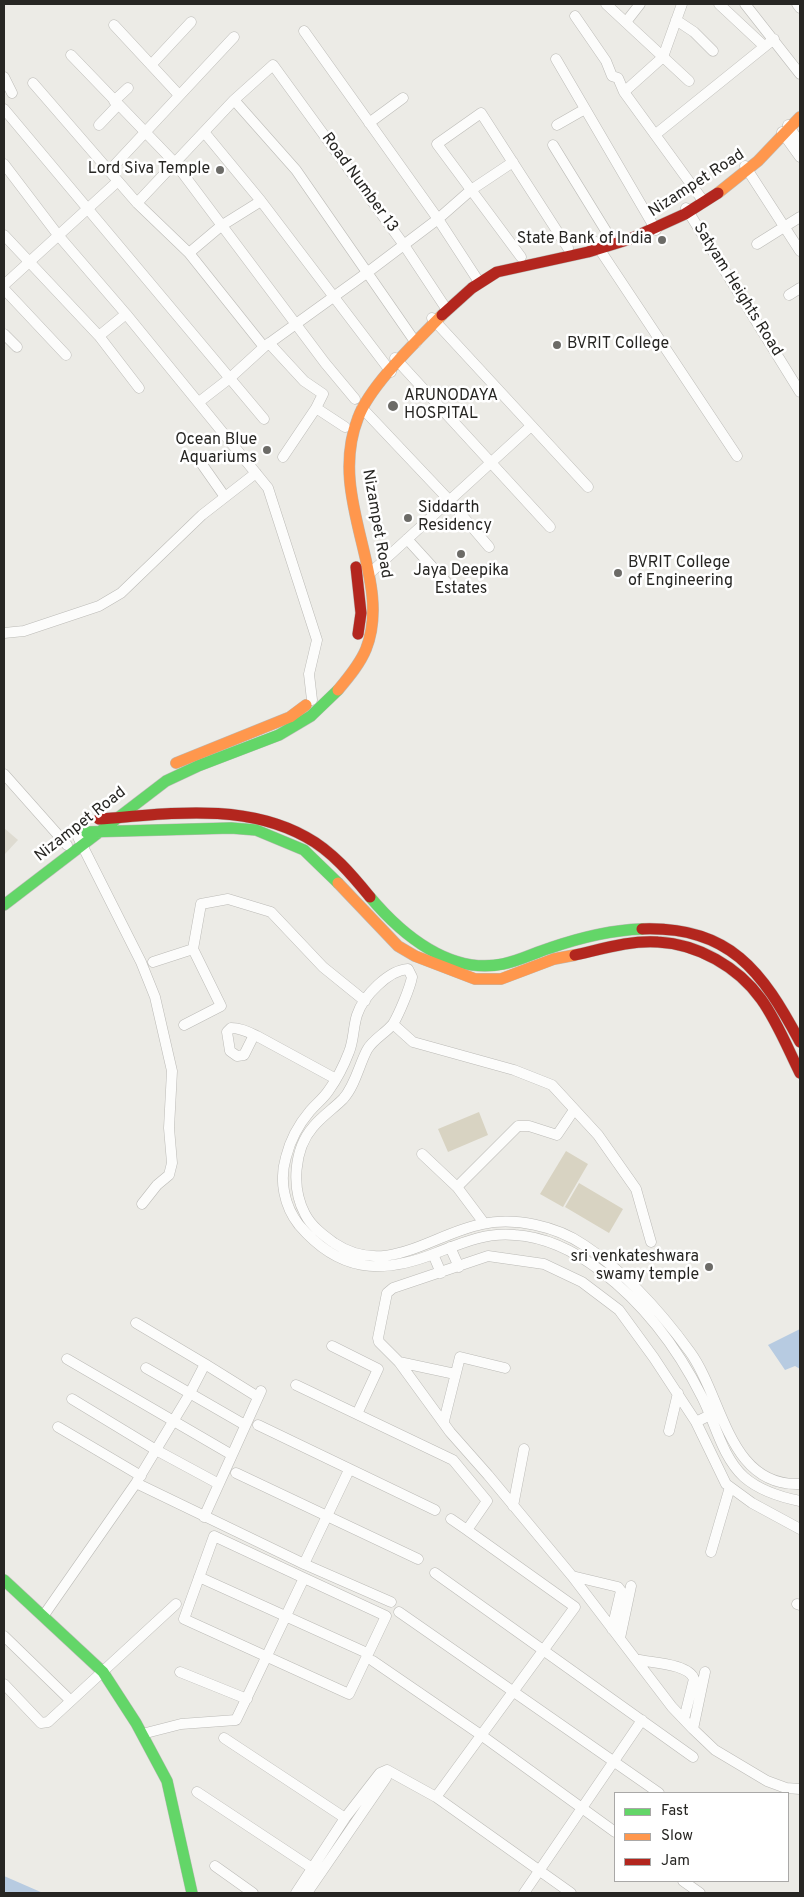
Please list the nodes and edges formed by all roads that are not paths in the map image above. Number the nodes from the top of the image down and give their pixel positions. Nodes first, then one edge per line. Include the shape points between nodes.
1 (606, 4) edge
2 (640, 4) edge
3 (682, 4) edge
4 (718, 4) edge
5 (745, 4) edge
6 (796, 4) edge
7 (800, 8) edge
8 (575, 16) dead end
9 (676, 20) junction
10 (191, 22) dead end
11 (626, 22) junction
12 (114, 25) dead end
13 (304, 31) dead end
14 (234, 37) dead end
15 (774, 39) junction
16 (764, 46) junction
17 (713, 51) dead end
18 (71, 55) dead end
19 (663, 57) junction
20 (556, 59) dead end
21 (152, 65) junction
22 (800, 74) edge
23 (4, 77) edge
24 (688, 81) dead end
25 (33, 83) dead end
26 (128, 88) dead end
27 (624, 92) junction
28 (12, 93) dead end
29 (179, 95) junction
30 (403, 98) dead end
31 (234, 100) junction
32 (116, 103) junction
33 (800, 104) edge
34 (4, 109) edge
35 (585, 109) junction
36 (800, 117) edge
37 (369, 123) junction
38 (99, 125) dead end
39 (557, 125) dead end
40 (786, 129) junction
41 (204, 132) junction
42 (144, 133) junction
43 (656, 134) junction
44 (800, 142) edge
45 (553, 146) dead end
46 (800, 157) edge
47 (513, 162) junction
48 (4, 164) edge
49 (175, 164) junction
50 (747, 169) junction
51 (109, 171) junction
52 (118, 181) junction
53 (470, 190) junction
54 (702, 199) junction
55 (261, 201) junction
56 (138, 203) junction
57 (87, 209) junction
58 (687, 209) junction
59 (800, 217) edge
60 (438, 219) junction
61 (221, 226) junction
62 (784, 226) junction
63 (654, 227) junction
64 (4, 235) edge
65 (58, 236) junction
66 (613, 241) junction
67 (757, 244) dead end
68 (404, 245) junction
69 (597, 245) junction
70 (568, 248) junction
71 (800, 251) edge
72 (189, 253) junction
73 (521, 257) junction
74 (29, 262) junction
75 (368, 272) junction
76 (477, 279) junction
77 (4, 285) edge
78 (800, 288) edge
79 (4, 290) edge
80 (788, 295) dead end
81 (334, 298) junction
82 (445, 306) junction
83 (126, 314) junction
84 (434, 320) junction
85 (296, 324) junction
86 (4, 334) edge
87 (99, 336) junction
88 (414, 340) junction
89 (267, 345) junction
90 (17, 347) dead end
91 (66, 355) dead end
92 (396, 360) junction
93 (388, 369) junction
94 (230, 378) junction
95 (139, 388) dead end
96 (800, 392) edge
97 (199, 402) junction
98 (358, 403) junction
99 (316, 408) junction
100 (264, 419) dead end
101 (531, 426) junction
102 (345, 427) junction
103 (737, 456) dead end
104 (284, 457) dead end
105 (199, 460) dead end
106 (490, 463) junction
107 (256, 473) junction
108 (588, 487) dead end
109 (225, 497) junction
110 (449, 500) junction
111 (550, 528) dead end
112 (407, 539) junction
113 (489, 546) dead end
114 (369, 574) junction
115 (448, 584) dead end
116 (4, 634) edge
117 (312, 700) junction
118 (4, 774) edge
119 (144, 817) junction
120 (114, 818) junction
121 (99, 820) junction
122 (137, 831) junction
123 (86, 836) junction
124 (67, 845) junction
125 (4, 892) edge
126 (4, 905) edge
127 (422, 945) junction
128 (193, 949) junction
129 (415, 956) junction
130 (153, 962) dead end
131 (408, 969) junction
132 (365, 1001) junction
133 (393, 1024) junction
134 (184, 1025) dead end
135 (254, 1035) dead end
136 (353, 1041) junction
137 (800, 1042) edge
138 (368, 1047) junction
139 (800, 1073) edge
140 (336, 1079) junction
141 (574, 1110) junction
142 (422, 1154) dead end
143 (457, 1187) junction
144 (142, 1204) dead end
145 (498, 1222) junction
146 (484, 1223) junction
147 (499, 1236) junction
148 (651, 1242) dead end
149 (450, 1247) junction
150 (433, 1254) junction
151 (459, 1266) junction
152 (441, 1273) junction
153 (136, 1323) dead end
154 (332, 1346) dead end
155 (67, 1359) dead end
156 (399, 1362) junction
157 (205, 1364) junction
158 (146, 1368) dead end
159 (505, 1368) dead end
160 (455, 1374) junction
161 (296, 1386) dead end
162 (678, 1393) junction
163 (189, 1395) junction
164 (72, 1399) dead end
165 (708, 1401) junction
166 (686, 1407) junction
167 (357, 1414) junction
168 (710, 1414) junction
169 (444, 1421) junction
170 (173, 1422) junction
171 (696, 1422) junction
172 (245, 1425) junction
173 (258, 1425) dead end
174 (58, 1427) dead end
175 (670, 1432) dead end
176 (524, 1449) dead end
177 (156, 1450) junction
178 (232, 1455) junction
179 (349, 1470) junction
180 (236, 1473) dead end
181 (139, 1479) junction
182 (219, 1484) junction
183 (800, 1484) edge
184 (730, 1487) junction
185 (800, 1501) edge
186 (512, 1506) junction
187 (436, 1510) dead end
188 (204, 1517) junction
189 (327, 1517) junction
190 (451, 1518) dead end
191 (800, 1529) edge
192 (467, 1530) junction
193 (711, 1552) dead end
194 (418, 1558) dead end
195 (304, 1564) junction
196 (435, 1574) dead end
197 (572, 1576) junction
198 (199, 1577) junction
199 (304, 1578) junction
200 (5, 1585) edge
201 (631, 1586) dead end
202 (391, 1602) dead end
203 (176, 1604) dead end
204 (399, 1612) dead end
205 (44, 1615) junction
206 (286, 1616) junction
207 (612, 1628) junction
208 (4, 1636) edge
209 (620, 1638) junction
210 (543, 1650) junction
211 (267, 1656) junction
212 (370, 1657) junction
213 (639, 1660) junction
214 (103, 1672) junction
215 (180, 1672) dead end
216 (705, 1672) dead end
217 (4, 1684) edge
218 (514, 1690) junction
219 (247, 1699) junction
220 (70, 1700) junction
221 (684, 1719) junction
222 (642, 1720) junction
223 (693, 1729) junction
224 (142, 1734) junction
225 (481, 1735) junction
226 (224, 1738) dead end
227 (693, 1756) dead end
228 (614, 1763) junction
229 (388, 1770) junction
230 (800, 1789) edge
231 (197, 1792) dead end
232 (658, 1792) edge
233 (436, 1797) junction
234 (582, 1808) junction
235 (344, 1818) junction
236 (614, 1831) edge
237 (215, 1866) dead end
238 (312, 1868) junction
239 (539, 1871) junction
240 (684, 1882) edge
241 (192, 1893) edge
242 (253, 1893) edge
243 (296, 1893) edge
244 (307, 1893) edge
245 (524, 1893) edge
246 (571, 1893) edge
247 (700, 1893) edge

1 - 11 street
2 - 11 street
3 - 9 street
4 - 16 street
5 - 15 street
6 - 7 street
8 - 27 street via 606,61 612,76 618,78
9 - 17 street
9 - 19 street
10 - 21 street
11 - 19 street
12 - 21 street
13 - 37 street
14 - 29 street
15 - 16 street
15 - 22 street
16 - 43 street
18 - 32 street
19 - 24 street
19 - 27 street
20 - 35 street
21 - 29 street
23 - 28 street
25 - 51 street
26 - 32 street
27 - 43 street
29 - 42 street
30 - 37 street
31 - 41 street
31 - 68 street, Road Number 13 via 273,65
31 - 75 street via 296,170
32 - 38 street
32 - 42 street
33 - 40 main road, Nizampet Road
34 - 57 street
35 - 39 street
35 - 63 street
36 - 40 main road, Nizampet Road
37 - 60 street
40 - 44 street
40 - 46 street
40 - 50 main road, Nizampet Road
41 - 49 street
41 - 55 street
42 - 49 street
42 - 51 street
43 - 54 street
45 - 66 street
47 - 53 street
47 - 53 street via 481,113 437,144
47 - 70 street
48 - 65 street
49 - 56 street
49 - 61 street
50 - 54 main road, Nizampet Road
50 - 62 street
51 - 52 street
52 - 56 street
52 - 57 street
53 - 60 street
53 - 73 street
54 - 58 main road, Nizampet Road
55 - 61 street
55 - 81 street
56 - 72 street
57 - 65 street
57 - 94 street
58 - 63 main road, Nizampet Road
58 - 96 street, Satyam Heights Road
59 - 62 street
60 - 68 street
60 - 76 street
61 - 72 street
61 - 85 street
62 - 67 street
62 - 71 street
63 - 66 main road, Nizampet Road
64 - 74 street
65 - 74 street
65 - 83 street
66 - 69 main road, Nizampet Road
68 - 75 street
68 - 82 street, Road Number 13
69 - 70 main road, Nizampet Road
69 - 76 main road, Nizampet Road
69 - 103 street
70 - 73 main road, Nizampet Road
72 - 89 street
73 - 76 main road, Nizampet Road
74 - 77 street
74 - 87 street
75 - 81 street
75 - 88 street
76 - 82 main road, Nizampet Road via 459,286
78 - 80 street
79 - 91 street
81 - 85 street
81 - 93 street
82 - 84 main road, Nizampet Road
83 - 87 street
83 - 97 street
84 - 88 main road, Nizampet Road
84 - 101 street
85 - 89 street
85 - 98 street
86 - 90 street
87 - 95 street
88 - 92 main road, Nizampet Road
89 - 94 street
89 - 99 street via 304,381 323,394
92 - 93 main road, Nizampet Road
92 - 106 street
93 - 98 main road, Nizampet Road
94 - 97 street
94 - 100 street
97 - 107 street
98 - 102 main road, Nizampet Road
98 - 110 street
98 - 114 main road, Nizampet Road via 350,442 350,488
99 - 102 street
99 - 104 street
101 - 106 street
101 - 108 street
102 - 117 main road, Nizampet Road via 340,459 342,486 359,580 361,622 352,652 342,670
105 - 109 street
106 - 110 street
106 - 111 street
107 - 109 street
107 - 117 street via 268,488 317,640 309,674
109 - 116 street via 121,593 99,606 24,631
110 - 112 street
110 - 113 street
112 - 114 street
112 - 115 street
114 - 120 main road, Nizampet Road via 373,614 365,650 354,670 331,696 297,726 264,742 190,767
117 - 121 main road, Nizampet Road via 290,717 179,761
118 - 124 street
119 - 120 main road
119 - 122 main road
119 - 127 main road via 212,812 238,814 262,818 304,835 334,856 395,926
120 - 121 main road
120 - 123 main road, Nizampet Road
121 - 123 main road, Nizampet Road
122 - 123 main road
122 - 129 main road via 256,830 304,850 398,946
123 - 124 main road, Nizampet Road
123 - 126 main road, Nizampet Road
123 - 144 street via 148,980 172,1072 172,1163 169,1175
124 - 125 main road, Nizampet Road
127 - 129 street
127 - 137 main road via 454,960 493,967 610,932 650,926 690,931 741,957 757,972
128 - 130 street
128 - 132 street via 201,904 228,899 272,912 323,967
128 - 134 street via 222,1006
129 - 131 street
129 - 139 main road via 460,974 486,980 501,979 554,959 620,945 658,942 696,950 715,958 747,982 762,1000
131 - 132 street via 392,974
131 - 133 street via 411,981
132 - 136 street via 357,1014
133 - 138 street
133 - 141 street via 413,1042 514,1070 552,1085
135 - 140 street
136 - 138 street
136 - 140 street
138 - 146 street via 345,1098 311,1128 302,1144 296,1168 298,1192 305,1214 320,1233 340,1247 367,1255 392,1256
140 - 150 street via 308,1113 285,1158 285,1198 293,1217 314,1242 334,1257 358,1265 382,1266
141 - 143 street via 557,1135 518,1126
141 - 148 street via 598,1135 636,1189
142 - 143 street
143 - 146 street
145 - 146 street
145 - 147 street
145 - 165 street via 547,1228 582,1243 610,1264 692,1354
147 - 149 street via 458,1242
147 - 165 street via 513,1234 543,1239 582,1257 604,1273 662,1332
149 - 150 street
149 - 151 street
150 - 152 street
151 - 152 street
151 - 162 street via 488,1256 507,1258 544,1264 582,1282 619,1310
152 - 156 street via 393,1288 387,1293 378,1338
153 - 157 street
154 - 167 street via 378,1369
155 - 170 street
156 - 160 street
156 - 169 street
157 - 163 street
157 - 172 street via 260,1394
158 - 163 street
159 - 160 street via 460,1357
160 - 169 street
161 - 167 street
162 - 166 street
162 - 175 street
163 - 170 street
163 - 172 street
164 - 177 street
165 - 166 street
165 - 168 street
165 - 183 street via 734,1445 753,1469 774,1482
166 - 171 street
167 - 192 street via 453,1460 487,1501
168 - 171 street
168 - 185 street via 731,1460 742,1475 757,1488
169 - 186 street
170 - 177 street
170 - 178 street
171 - 184 street
172 - 178 street
173 - 179 street
174 - 181 street
176 - 186 street
177 - 181 street
177 - 182 street
178 - 182 street
179 - 187 street
179 - 189 street
180 - 189 street
181 - 188 street
181 - 205 street
182 - 188 street
184 - 191 street
184 - 193 street
186 - 197 street
188 - 195 street
189 - 194 street
189 - 195 street
190 - 192 street
192 - 210 street via 575,1607
195 - 202 street
196 - 210 street
197 - 207 street
197 - 207 street via 618,1587 621,1591
198 - 199 street via 214,1536
198 - 206 street
198 - 211 street via 184,1619
199 - 206 street
199 - 212 street via 386,1616
200 - 205 main road
201 - 209 street
203 - 214 street
204 - 218 street
205 - 214 main road
206 - 211 street
206 - 212 street
207 - 209 street
208 - 220 street
209 - 213 street
210 - 218 street
210 - 222 street
211 - 212 street via 350,1694
211 - 219 street
212 - 225 street
213 - 221 street
213 - 221 street via 683,1668 692,1674 694,1679
214 - 220 street
214 - 224 main road
215 - 219 street
216 - 223 street
217 - 220 street via 41,1723 48,1722
218 - 225 street
218 - 228 street
219 - 224 street via 236,1720 181,1724
221 - 223 street
222 - 227 street
222 - 228 street
223 - 230 street via 715,1750 766,1781
224 - 241 main road via 167,1781
225 - 233 street
225 - 234 street
226 - 235 street
228 - 232 street
228 - 234 street
229 - 233 street
229 - 235 street via 380,1773
229 - 244 street via 386,1778
231 - 238 street
233 - 239 street
234 - 236 street
234 - 239 street
235 - 238 street
237 - 242 street
238 - 243 street
239 - 245 street
239 - 246 street
240 - 247 street

